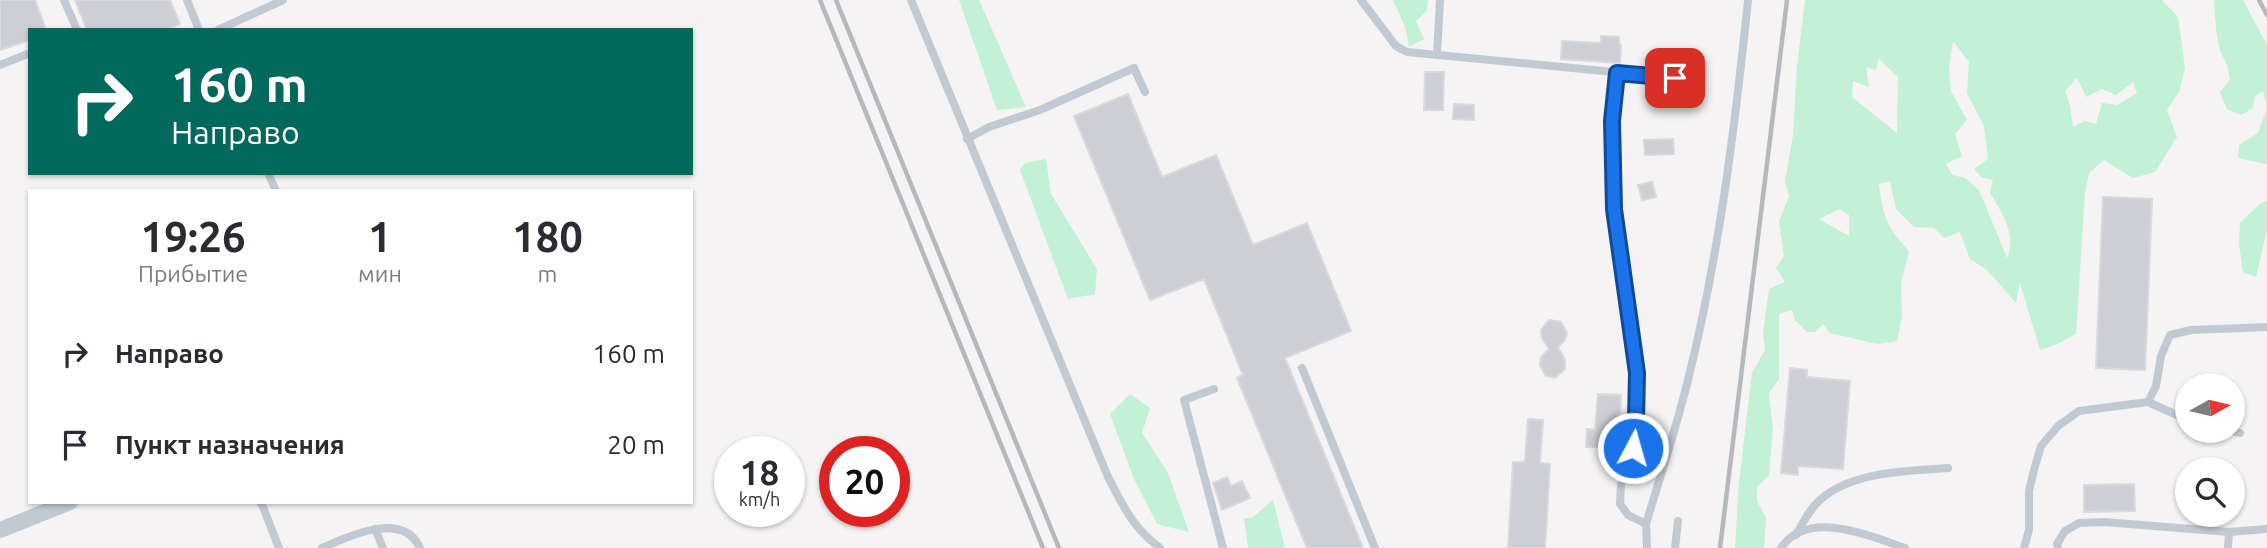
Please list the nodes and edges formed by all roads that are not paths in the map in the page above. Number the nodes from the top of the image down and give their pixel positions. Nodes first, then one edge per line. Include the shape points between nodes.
1 (64, 0) edge
2 (187, 0) edge
3 (283, 0) edge
4 (911, 0) edge
5 (1361, 0) edge
6 (1440, 0) edge
7 (1748, 0) edge
8 (76, 28) edge
9 (198, 28) edge
10 (222, 28) edge
11 (28, 54) edge
12 (1437, 55) junction
13 (0, 65) edge
14 (1617, 73) junction
15 (1675, 78) dead end
16 (1145, 92) dead end
17 (967, 139) junction
18 (2267, 327) edge
19 (1302, 368) dead end
20 (1214, 389) dead end
21 (2148, 402) junction
22 (2175, 414) edge
23 (1948, 468) dead end
24 (66, 504) edge
25 (262, 504) edge
26 (1678, 522) dead end
27 (1646, 524) junction
28 (375, 529) junction
29 (2267, 529) edge
30 (0, 530) edge
31 (2230, 532) junction
32 (1796, 535) junction
33 (279, 548) edge
34 (322, 548) edge
35 (383, 548) edge
36 (419, 548) edge
37 (1160, 548) edge
38 (1223, 548) edge
39 (1375, 548) edge
40 (1647, 548) edge
41 (1675, 548) edge
42 (1782, 548) edge
43 (1905, 548) edge
44 (2024, 548) edge
45 (2058, 548) edge
46 (2228, 548) edge

1 - 8 lane
2 - 9 lane
3 - 10 lane
4 - 17 lane
5 - 12 lane via 1396,46 1407,52
6 - 12 lane
7 - 27 lane via 1736,124 1702,314
11 - 13 lane
12 - 14 lane
14 - 15 lane
14 - 27 lane via 1612,121 1614,209 1637,373 1633,448 1620,504
16 - 17 lane via 1134,68
17 - 37 lane via 1108,477 1142,534
18 - 21 lane via 2171,335
19 - 39 lane
20 - 38 lane via 1184,400
21 - 22 lane
21 - 44 lane via 2079,411 2041,446 2029,491
23 - 32 lane via 1879,473 1851,482 1822,498
24 - 30 street
25 - 33 lane
26 - 41 lane
27 - 40 lane
28 - 34 lane
28 - 35 lane
28 - 36 lane via 398,528 415,538
29 - 31 lane
31 - 45 lane via 2079,523 2065,531
31 - 46 lane
32 - 42 lane
32 - 43 lane via 1808,528 1836,527

